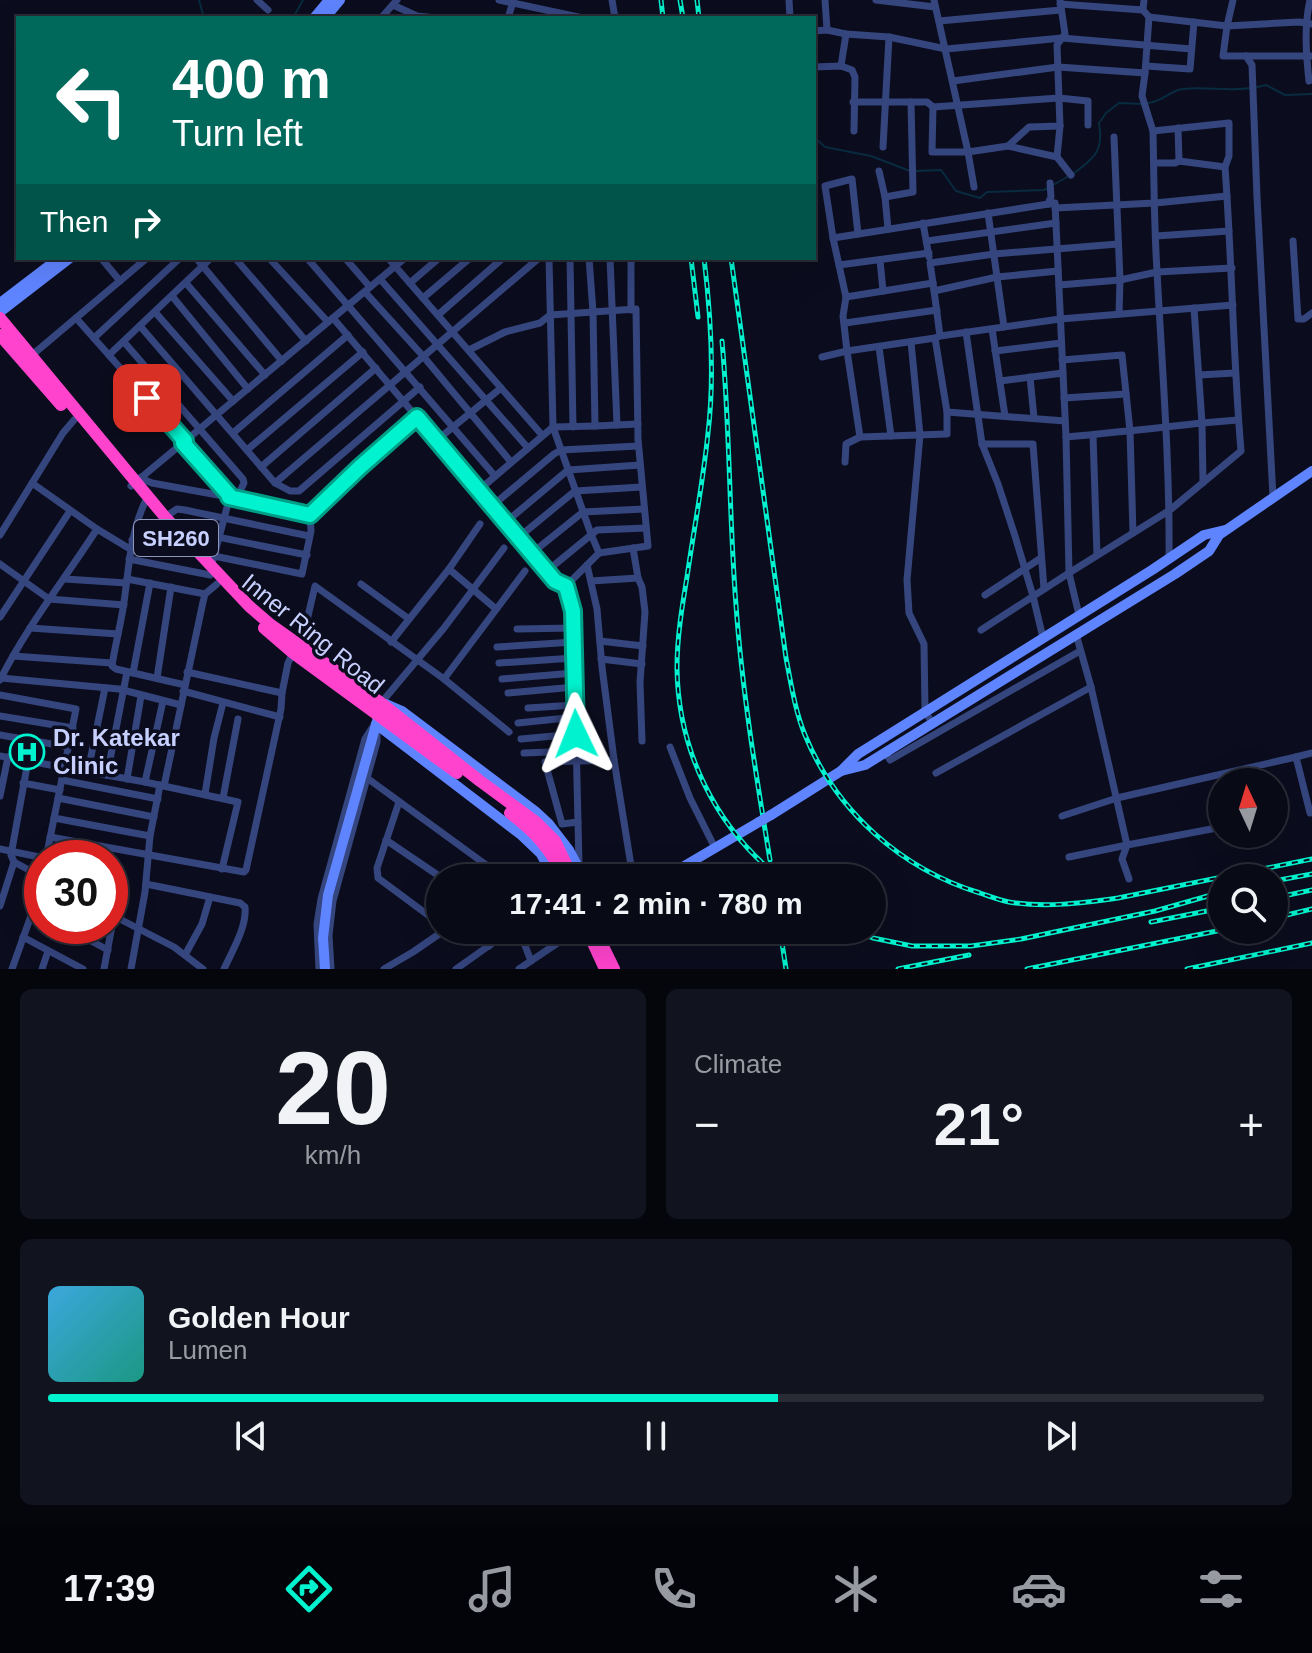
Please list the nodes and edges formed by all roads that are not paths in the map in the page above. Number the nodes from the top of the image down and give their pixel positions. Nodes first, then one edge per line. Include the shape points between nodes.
1 (257, 0) edge
2 (329, 0) edge
3 (340, 0) edge
4 (499, 0) edge
5 (825, 0) edge
6 (876, 0) edge
7 (1144, 0) edge
8 (1233, 0) edge
9 (1310, 0) edge
10 (395, 2) edge
11 (513, 2) edge
12 (935, 3) edge
13 (1060, 5) edge
14 (268, 10) dead end
15 (1146, 13) junction
16 (316, 16) edge
17 (327, 16) edge
18 (417, 16) edge
19 (574, 16) edge
20 (939, 21) junction
21 (1194, 22) junction
22 (1309, 24) edge
23 (1227, 26) junction
24 (827, 30) junction
25 (816, 31) edge
26 (846, 34) junction
27 (889, 37) junction
28 (1062, 38) junction
29 (1147, 47) junction
30 (946, 49) junction
31 (1191, 49) junction
32 (1246, 56) junction
33 (1309, 56) edge
34 (841, 66) junction
35 (816, 67) edge
36 (1058, 67) junction
37 (1146, 69) junction
38 (953, 81) junction
39 (1309, 81) dead end
40 (1059, 98) junction
41 (853, 102) junction
42 (911, 102) junction
43 (887, 103) junction
44 (958, 105) junction
45 (933, 107) junction
46 (1088, 125) dead end
47 (1060, 126) junction
48 (1178, 128) junction
49 (854, 131) dead end
50 (1153, 131) junction
51 (1114, 137) dead end
52 (1008, 146) junction
53 (883, 147) dead end
54 (968, 152) junction
55 (1057, 157) junction
56 (1179, 161) junction
57 (1154, 163) junction
58 (1225, 167) junction
59 (879, 171) dead end
60 (1071, 175) dead end
61 (1050, 183) dead end
62 (974, 187) dead end
63 (1227, 196) junction
64 (885, 197) junction
65 (1155, 203) junction
66 (1117, 205) junction
67 (1052, 206) junction
68 (988, 213) junction
69 (923, 223) junction
70 (1056, 223) junction
71 (888, 229) junction
72 (1229, 231) junction
73 (991, 232) junction
74 (858, 234) junction
75 (1156, 236) junction
76 (833, 238) junction
77 (927, 241) junction
78 (1293, 241) dead end
79 (1118, 244) junction
80 (1057, 249) junction
81 (929, 253) junction
82 (994, 254) junction
83 (56, 260) edge
84 (68, 260) edge
85 (103, 260) edge
86 (145, 260) edge
87 (178, 260) edge
88 (198, 260) edge
89 (209, 260) edge
90 (237, 260) edge
91 (271, 260) edge
92 (309, 260) edge
93 (346, 260) edge
94 (390, 260) edge
95 (402, 260) edge
96 (437, 260) edge
97 (468, 260) edge
98 (501, 260) edge
99 (537, 260) edge
100 (549, 260) edge
101 (570, 260) edge
102 (589, 260) edge
103 (610, 260) edge
104 (631, 260) edge
105 (880, 260) junction
106 (930, 263) junction
107 (839, 265) junction
108 (395, 266) junction
109 (203, 267) junction
110 (1232, 268) junction
111 (1058, 271) junction
112 (1157, 272) junction
113 (997, 277) junction
114 (380, 279) junction
115 (1120, 280) junction
116 (120, 281) junction
117 (186, 283) junction
118 (410, 283) junction
119 (1059, 285) junction
120 (933, 287) junction
121 (367, 290) junction
122 (883, 291) junction
123 (172, 296) junction
124 (846, 297) junction
125 (423, 298) junction
126 (0, 303) edge
127 (1233, 305) junction
128 (348, 306) junction
129 (1194, 308) junction
130 (631, 310) junction
131 (937, 310) junction
132 (614, 311) junction
133 (1159, 311) junction
134 (155, 312) junction
135 (593, 312) junction
136 (572, 313) junction
137 (1312, 313) edge
138 (1119, 314) junction
139 (0, 315) edge
140 (438, 315) junction
141 (550, 315) junction
142 (76, 318) junction
143 (1060, 319) junction
144 (330, 320) junction
145 (845, 323) junction
146 (140, 326) junction
147 (1004, 327) junction
148 (992, 329) junction
149 (452, 331) junction
150 (966, 332) junction
151 (0, 335) edge
152 (348, 335) junction
153 (938, 337) junction
154 (94, 338) junction
155 (306, 341) junction
156 (124, 342) junction
157 (911, 342) junction
158 (438, 343) junction
159 (1061, 343) junction
160 (879, 347) junction
161 (469, 350) junction
162 (847, 351) junction
163 (995, 351) junction
164 (363, 352) junction
165 (109, 355) junction
166 (31, 356) junction
167 (423, 356) junction
168 (822, 357) dead end
169 (1062, 360) junction
170 (282, 361) junction
171 (376, 368) junction
172 (405, 370) junction
173 (1063, 373) junction
174 (1235, 373) junction
175 (265, 375) junction
176 (1199, 375) junction
177 (1030, 377) junction
178 (1000, 381) junction
179 (389, 384) junction
180 (420, 387) junction
181 (501, 388) junction
182 (248, 389) junction
183 (1126, 394) junction
184 (1064, 398) junction
185 (486, 400) junction
186 (233, 401) junction
187 (404, 401) junction
188 (947, 412) junction
189 (217, 414) junction
190 (470, 414) junction
191 (978, 414) junction
192 (1005, 416) junction
193 (417, 417) junction
194 (1034, 418) junction
195 (74, 420) junction
196 (1238, 420) junction
197 (1065, 421) junction
198 (1202, 423) junction
199 (638, 424) junction
200 (617, 425) junction
201 (595, 426) junction
202 (453, 427) junction
203 (553, 427) junction
204 (573, 427) junction
205 (1166, 427) junction
206 (200, 428) junction
207 (1130, 431) junction
208 (233, 433) junction
209 (542, 435) junction
210 (920, 435) junction
211 (1093, 435) junction
212 (891, 436) junction
213 (860, 437) junction
214 (1066, 437) junction
215 (437, 440) junction
216 (184, 442) junction
217 (982, 444) junction
218 (638, 446) junction
219 (528, 448) junction
220 (247, 450) junction
221 (561, 450) junction
222 (511, 462) junction
223 (845, 462) dead end
224 (640, 465) junction
225 (261, 467) junction
226 (568, 470) junction
227 (1312, 471) edge
228 (495, 476) junction
229 (136, 482) junction
230 (32, 483) junction
231 (275, 483) junction
232 (1203, 483) junction
233 (642, 487) junction
234 (479, 490) junction
235 (575, 491) junction
236 (1273, 497) junction
237 (233, 498) junction
238 (145, 502) junction
239 (492, 506) junction
240 (644, 509) junction
241 (1170, 510) junction
242 (70, 511) junction
243 (583, 512) junction
244 (310, 515) junction
245 (165, 517) junction
246 (223, 518) junction
247 (506, 522) junction
248 (480, 524) dead end
249 (646, 528) junction
250 (97, 529) junction
251 (1, 532) edge
252 (1223, 532) junction
253 (1133, 533) junction
254 (591, 534) junction
255 (309, 536) junction
256 (218, 537) junction
257 (519, 537) junction
258 (132, 540) junction
259 (186, 544) junction
260 (504, 548) dead end
261 (633, 548) junction
262 (130, 549) junction
263 (532, 553) junction
264 (599, 553) junction
265 (307, 555) junction
266 (1097, 555) junction
267 (1041, 558) junction
268 (129, 559) junction
269 (1169, 559) junction
270 (0, 564) edge
271 (587, 565) junction
272 (1025, 568) junction
273 (449, 569) junction
274 (213, 570) junction
275 (525, 571) dead end
276 (547, 571) junction
277 (1069, 573) junction
278 (638, 578) junction
279 (65, 579) junction
280 (23, 581) junction
281 (126, 581) junction
282 (591, 581) junction
283 (150, 583) junction
284 (361, 584) dead end
285 (566, 586) junction
286 (171, 587) junction
287 (1044, 589) junction
288 (474, 590) junction
289 (205, 594) junction
290 (985, 595) dead end
291 (1033, 596) junction
292 (49, 599) junction
293 (124, 605) junction
294 (496, 609) junction
295 (1079, 615) junction
296 (0, 617) edge
297 (409, 619) junction
298 (30, 628) junction
299 (573, 628) junction
300 (517, 629) dead end
301 (981, 630) dead end
302 (118, 634) junction
303 (1076, 634) junction
304 (1043, 638) junction
305 (600, 641) junction
306 (391, 642) junction
307 (574, 642) junction
308 (643, 646) junction
309 (497, 647) dead end
310 (297, 649) junction
311 (1080, 651) junction
312 (0, 657) edge
313 (574, 658) junction
314 (11, 659) junction
315 (601, 659) junction
316 (417, 661) junction
317 (112, 663) junction
318 (499, 663) dead end
319 (642, 664) junction
320 (187, 672) junction
321 (130, 673) junction
322 (574, 673) junction
323 (157, 678) junction
324 (0, 679) edge
325 (444, 679) junction
326 (502, 679) dead end
327 (575, 687) junction
328 (1091, 687) junction
329 (105, 688) junction
330 (184, 688) junction
331 (123, 691) junction
332 (282, 693) junction
333 (508, 693) dead end
334 (0, 695) edge
335 (141, 696) junction
336 (163, 701) junction
337 (223, 703) junction
338 (181, 705) junction
339 (575, 705) junction
340 (528, 708) dead end
341 (925, 711) junction
342 (383, 715) junction
343 (0, 716) edge
344 (280, 717) junction
345 (576, 717) junction
346 (238, 719) dead end
347 (518, 723) dead end
348 (932, 723) junction
349 (73, 728) junction
350 (509, 732) dead end
351 (576, 734) junction
352 (0, 735) edge
353 (521, 739) dead end
354 (642, 741) dead end
355 (69, 747) junction
356 (670, 747) dead end
357 (577, 751) junction
358 (885, 752) junction
359 (524, 753) dead end
360 (1312, 753) edge
361 (4, 756) edge
362 (1296, 757) junction
363 (614, 760) junction
364 (28, 761) junction
365 (577, 761) junction
366 (65, 768) junction
367 (88, 771) junction
368 (841, 771) junction
369 (936, 773) dead end
370 (107, 775) junction
371 (367, 778) junction
372 (127, 779) junction
373 (62, 780) junction
374 (145, 782) junction
375 (23, 783) junction
376 (162, 786) junction
377 (59, 794) junction
378 (205, 794) junction
379 (0, 796) edge
380 (223, 798) junction
381 (1117, 798) junction
382 (158, 799) junction
383 (399, 802) junction
384 (1310, 813) edge
385 (1062, 816) dead end
386 (154, 817) junction
387 (54, 818) junction
388 (578, 822) junction
389 (1208, 830) edge
390 (150, 836) junction
391 (50, 837) junction
392 (49, 840) edge
393 (386, 840) junction
394 (1127, 845) junction
395 (715, 848) junction
396 (0, 849) edge
397 (11, 851) junction
398 (24, 854) edge
399 (147, 856) junction
400 (1069, 857) dead end
401 (14, 862) junction
402 (485, 864) edge
403 (546, 864) edge
404 (557, 864) edge
405 (571, 864) edge
406 (579, 864) edge
407 (631, 864) edge
408 (688, 864) edge
409 (24, 867) edge
410 (426, 867) edge
411 (222, 869) junction
412 (1129, 879) dead end
413 (146, 884) junction
414 (210, 897) junction
415 (0, 906) edge
416 (426, 914) edge
417 (128, 923) edge
418 (139, 928) junction
419 (24, 934) edge
420 (23, 937) junction
421 (426, 943) edge
422 (97, 944) edge
423 (109, 944) edge
424 (492, 944) edge
425 (524, 944) edge
426 (556, 944) edge
427 (593, 944) edge
428 (602, 944) edge
429 (489, 946) joint
430 (108, 950) junction
431 (48, 951) junction
432 (185, 955) junction
433 (531, 961) junction
434 (12, 969) edge
435 (42, 969) edge
436 (83, 969) edge
437 (104, 969) edge
438 (131, 969) edge
439 (203, 969) edge
440 (224, 969) edge
441 (325, 969) edge
442 (384, 969) edge
443 (456, 969) edge
444 (519, 969) edge
445 (605, 969) edge
446 (614, 969) edge

1 - 14 street
2 - 16 street
3 - 17 street
4 - 11 street
5 - 24 street
6 - 12 street
7 - 15 street
8 - 23 street
9 - 22 street
10 - 18 street
11 - 19 street
12 - 20 street
13 - 15 street
13 - 20 street
13 - 28 street
15 - 21 street
15 - 29 street
20 - 30 street
21 - 23 street
21 - 31 street
22 - 23 street
22 - 33 street
23 - 32 street via 1223,56
24 - 25 street
24 - 26 street
26 - 27 street
26 - 34 street
27 - 30 street
27 - 43 street
28 - 29 street
28 - 30 street
28 - 36 street
29 - 31 street
29 - 37 street
30 - 38 street
31 - 37 street via 1190,69
32 - 33 street
32 - 236 street via 1252,65
33 - 39 street
34 - 35 street
34 - 41 street via 855,77
36 - 37 street
36 - 38 street
36 - 40 street
37 - 50 street via 1142,96
38 - 44 street
40 - 44 street
40 - 46 street via 1088,101
40 - 47 street
41 - 43 street
41 - 49 street
42 - 43 street
42 - 45 street
42 - 64 street via 913,192
43 - 53 street
44 - 45 street
44 - 54 street
45 - 54 street via 932,152
47 - 52 street via 1029,127
47 - 55 street
48 - 50 street
48 - 56 street
48 - 58 street via 1229,123
50 - 57 street
51 - 66 street
52 - 54 street
52 - 55 street
54 - 62 street
55 - 60 street
56 - 57 street
56 - 58 street
57 - 65 street
58 - 63 street
59 - 64 street
61 - 67 street
63 - 65 street
63 - 72 street
64 - 71 street
65 - 66 street
65 - 75 street
66 - 67 street
66 - 79 street
67 - 68 street
67 - 70 street
68 - 69 street
68 - 73 street
69 - 71 street
69 - 77 street
70 - 73 street
70 - 80 street
71 - 74 street
72 - 75 street
72 - 110 street
73 - 77 street
73 - 82 street
74 - 76 street
74 - 76 street via 852,179 825,186
75 - 112 street
76 - 107 street
77 - 81 street
78 - 137 street via 1298,319
79 - 80 street
79 - 115 street
80 - 82 street
80 - 111 street
81 - 105 street
81 - 106 street
82 - 106 street
82 - 113 street
83 - 126 street
84 - 139 street
85 - 116 street
86 - 116 street
87 - 154 street
88 - 109 street
89 - 109 street
90 - 155 street
91 - 144 street
92 - 128 street
93 - 121 street
94 - 108 street
95 - 108 street
96 - 118 street
97 - 125 street
98 - 140 street
99 - 149 street
100 - 141 street
101 - 136 street
102 - 135 street
103 - 132 street
104 - 130 street
105 - 107 street
105 - 122 street
106 - 120 street
107 - 124 street
108 - 114 street
108 - 118 street
109 - 117 street
109 - 170 street
110 - 112 street
110 - 127 street
111 - 113 street
111 - 119 street
112 - 115 street
112 - 133 street
113 - 120 street
113 - 147 street
114 - 121 street
114 - 158 street
115 - 119 street
115 - 138 street
116 - 142 street
117 - 123 street
117 - 175 street
118 - 125 street
119 - 143 street
120 - 122 street
120 - 131 street
121 - 128 street
121 - 167 street
122 - 124 street
123 - 134 street
123 - 182 street
124 - 145 street
125 - 140 street
127 - 129 street
127 - 174 street
128 - 144 street
128 - 172 street
129 - 133 street
129 - 176 street
130 - 132 street
130 - 199 street via 636,309
131 - 145 street
131 - 153 street
132 - 135 street
132 - 200 street
133 - 138 street
133 - 205 street
134 - 146 street
134 - 186 street
135 - 136 street
135 - 201 street
136 - 141 street
136 - 204 street
138 - 143 street
139 - 166 highway, Inner Ring Road
140 - 149 street
141 - 161 street
141 - 203 street
142 - 154 street
142 - 166 street
143 - 147 street
143 - 159 street
144 - 152 street
144 - 155 street
145 - 162 street
146 - 156 street
146 - 189 street
147 - 148 street
148 - 150 street
148 - 163 street
149 - 158 street
149 - 161 street
150 - 153 street
150 - 191 street
151 - 195 highway, Inner Ring Road / SH260
152 - 164 street
152 - 208 street
153 - 157 street
153 - 188 street
154 - 165 street
155 - 170 street
156 - 165 street
156 - 206 street
157 - 160 street
157 - 210 street
158 - 167 street
158 - 185 street
159 - 163 street
159 - 169 street
160 - 162 street
160 - 212 street
161 - 181 street
162 - 168 street
162 - 213 street
163 - 178 street
164 - 171 street
164 - 220 street
165 - 216 street
166 - 229 highway, Inner Ring Road
167 - 172 street
167 - 190 street
169 - 173 street
169 - 183 street via 1122,355
170 - 175 street
171 - 179 street
171 - 225 street
172 - 179 street
172 - 180 street
173 - 177 street
173 - 184 street
174 - 176 street
174 - 196 street
175 - 182 street
176 - 198 street
177 - 178 street
177 - 194 street
178 - 192 street
179 - 187 street
179 - 231 street
180 - 187 street
180 - 202 street
181 - 185 street
181 - 209 street
182 - 186 street
183 - 184 street
183 - 207 street
184 - 197 street
185 - 190 street
185 - 219 street
186 - 189 street
187 - 193 street
187 - 231 street via 299,491
188 - 191 street
188 - 210 street via 947,434
189 - 206 street
189 - 208 street
190 - 202 street
190 - 222 street
191 - 192 street
191 - 217 street
192 - 194 street
193 - 215 street
193 - 244 street
194 - 197 street
195 - 229 highway, Inner Ring Road / SH260
195 - 230 street
196 - 198 street
196 - 232 street via 1241,451
197 - 214 street
198 - 205 street
198 - 232 street
199 - 200 street
199 - 218 street
200 - 201 street
201 - 204 street
202 - 215 street
202 - 228 street
203 - 204 street
203 - 209 street
203 - 221 street
205 - 207 street
205 - 241 street
206 - 216 street
206 - 237 street via 243,479
207 - 211 street
207 - 253 street
208 - 220 street
209 - 219 street
210 - 212 street
210 - 341 street via 907,580 909,613 924,644
211 - 214 street
211 - 266 street
212 - 213 street
213 - 223 street via 846,444
214 - 277 street
215 - 234 street
216 - 229 street
216 - 237 street
217 - 267 street via 1033,444
217 - 272 street
218 - 221 street
218 - 224 street
219 - 222 street
220 - 225 street
221 - 226 street
221 - 239 street
222 - 228 street
224 - 226 street
224 - 233 street
225 - 231 street
226 - 235 street
226 - 247 street
227 - 236 street
228 - 234 street
229 - 237 street
229 - 238 highway, Inner Ring Road / SH260
229 - 245 highway, Inner Ring Road
230 - 242 street
230 - 251 street
232 - 241 street
233 - 235 street
233 - 240 street
234 - 239 street
235 - 243 street
235 - 257 street
236 - 252 street
237 - 244 street
237 - 246 street
238 - 258 street
238 - 259 highway, Inner Ring Road / SH260
239 - 247 street
240 - 243 street
240 - 249 street
241 - 253 street
241 - 269 street
242 - 250 street
242 - 280 street
243 - 254 street
243 - 263 street
244 - 255 street
245 - 246 street via 177,509
245 - 259 highway, Inner Ring Road
246 - 255 street
246 - 256 street
247 - 257 street
248 - 273 street
249 - 254 street
249 - 261 street via 648,546
250 - 262 street
250 - 279 street
252 - 269 street via 1204,535
252 - 303 street via 1204,555
253 - 266 street
254 - 264 street
254 - 276 street
255 - 265 street
256 - 259 street via 193,532
256 - 265 street
256 - 274 street
257 - 263 street
258 - 259 street
258 - 262 street
259 - 274 highway, Inner Ring Road / SH260
260 - 288 street
261 - 264 street
261 - 278 street
262 - 268 street
263 - 276 street
264 - 271 street
265 - 274 street via 302,574
266 - 277 street
267 - 272 street
267 - 287 street
268 - 274 street
268 - 281 street
269 - 295 street
270 - 280 street
271 - 282 street
271 - 285 street
272 - 290 street
272 - 291 street
273 - 288 street
273 - 297 street
274 - 289 street
274 - 310 highway, Inner Ring Road
274 - 310 highway, Inner Ring Road / SH260 via 250,617
275 - 294 street
276 - 285 street
277 - 287 street
277 - 295 street
278 - 282 street
278 - 308 street via 645,612
279 - 281 street
279 - 292 street
280 - 292 street
280 - 296 street
281 - 283 street
281 - 293 street
282 - 305 street
283 - 286 street
283 - 321 street
284 - 297 street
285 - 299 street
286 - 289 street
286 - 323 street
287 - 291 street
288 - 294 street
288 - 316 street
289 - 320 street
291 - 301 street
291 - 304 street
292 - 293 street
292 - 298 street
293 - 302 street
294 - 325 street
295 - 304 street
297 - 306 street
298 - 302 street
298 - 314 street
299 - 300 street
299 - 307 street
302 - 317 street
303 - 311 street
303 - 348 street
304 - 341 street
305 - 308 street
305 - 315 street
306 - 310 street via 315,586
306 - 316 street
307 - 309 street
307 - 313 street
308 - 319 street
310 - 332 street via 288,663
310 - 342 highway, Inner Ring Road / SH260
311 - 328 street
311 - 358 street via 890,760
312 - 314 street
313 - 318 street
313 - 322 street
314 - 317 street
314 - 324 street
315 - 319 street
315 - 363 street
316 - 325 street
316 - 342 street
317 - 321 street
319 - 354 street
320 - 330 street
320 - 332 street
321 - 323 street
321 - 331 street
322 - 326 street
322 - 327 street
323 - 330 street
324 - 329 street
325 - 350 street
327 - 333 street
327 - 339 street
328 - 369 street
328 - 381 street
329 - 331 street
329 - 367 street
330 - 337 street
330 - 338 street
331 - 335 street
331 - 370 street
332 - 344 street
334 - 349 street via 76,709
335 - 336 street
335 - 372 street
336 - 338 street
336 - 374 street
337 - 344 street
337 - 378 street
338 - 376 street
339 - 340 street
339 - 345 street
341 - 348 street
341 - 368 street
342 - 371 street
342 - 403 street via 520,834
342 - 404 highway, SH260 via 523,823
342 - 405 highway via 546,831
342 - 441 street via 326,907
342 - 441 street via 365,739 324,885 317,924
343 - 349 street
344 - 411 street via 246,870
345 - 347 street
345 - 351 street
346 - 380 street
348 - 358 street
349 - 355 street
351 - 353 street
351 - 357 street
352 - 355 street
355 - 366 street
356 - 395 street
357 - 359 street
357 - 365 street
358 - 368 street via 865,765
360 - 362 street
361 - 364 street
361 - 379 street
362 - 381 street
362 - 384 street
363 - 365 street
363 - 407 street
364 - 366 street
364 - 375 street
365 - 388 street
365 - 388 street via 545,762 562,824
366 - 367 street
366 - 373 street
367 - 370 street
368 - 395 street, bridge
370 - 372 street
371 - 383 street
371 - 441 street via 333,901
372 - 374 street
373 - 377 street
373 - 382 street
374 - 376 street
375 - 377 street
375 - 397 street
376 - 378 street
376 - 382 street
377 - 386 street
377 - 387 street
378 - 380 street
380 - 411 street via 238,805
381 - 385 street
381 - 394 street
382 - 386 street
383 - 393 street
383 - 402 street
386 - 390 street
387 - 390 street
387 - 391 street
388 - 406 street
389 - 394 street
390 - 399 street
391 - 392 street
391 - 399 street
393 - 410 street
393 - 416 street via 378,878
394 - 400 street
394 - 412 street via 1122,859
395 - 408 street
396 - 397 street
397 - 398 street
397 - 401 street
399 - 411 street
399 - 413 street
401 - 409 street
401 - 415 street
413 - 414 street
413 - 418 street
414 - 432 street
414 - 440 street via 245,907
417 - 418 street
418 - 432 street
418 - 438 street
419 - 420 street
420 - 431 street
420 - 434 street
421 - 442 street
422 - 430 street
423 - 430 street
424 - 429 street
425 - 433 street
426 - 433 street
427 - 445 highway
428 - 446 highway
429 - 443 street
430 - 437 street
431 - 435 street
431 - 436 street
432 - 439 street
433 - 444 street

